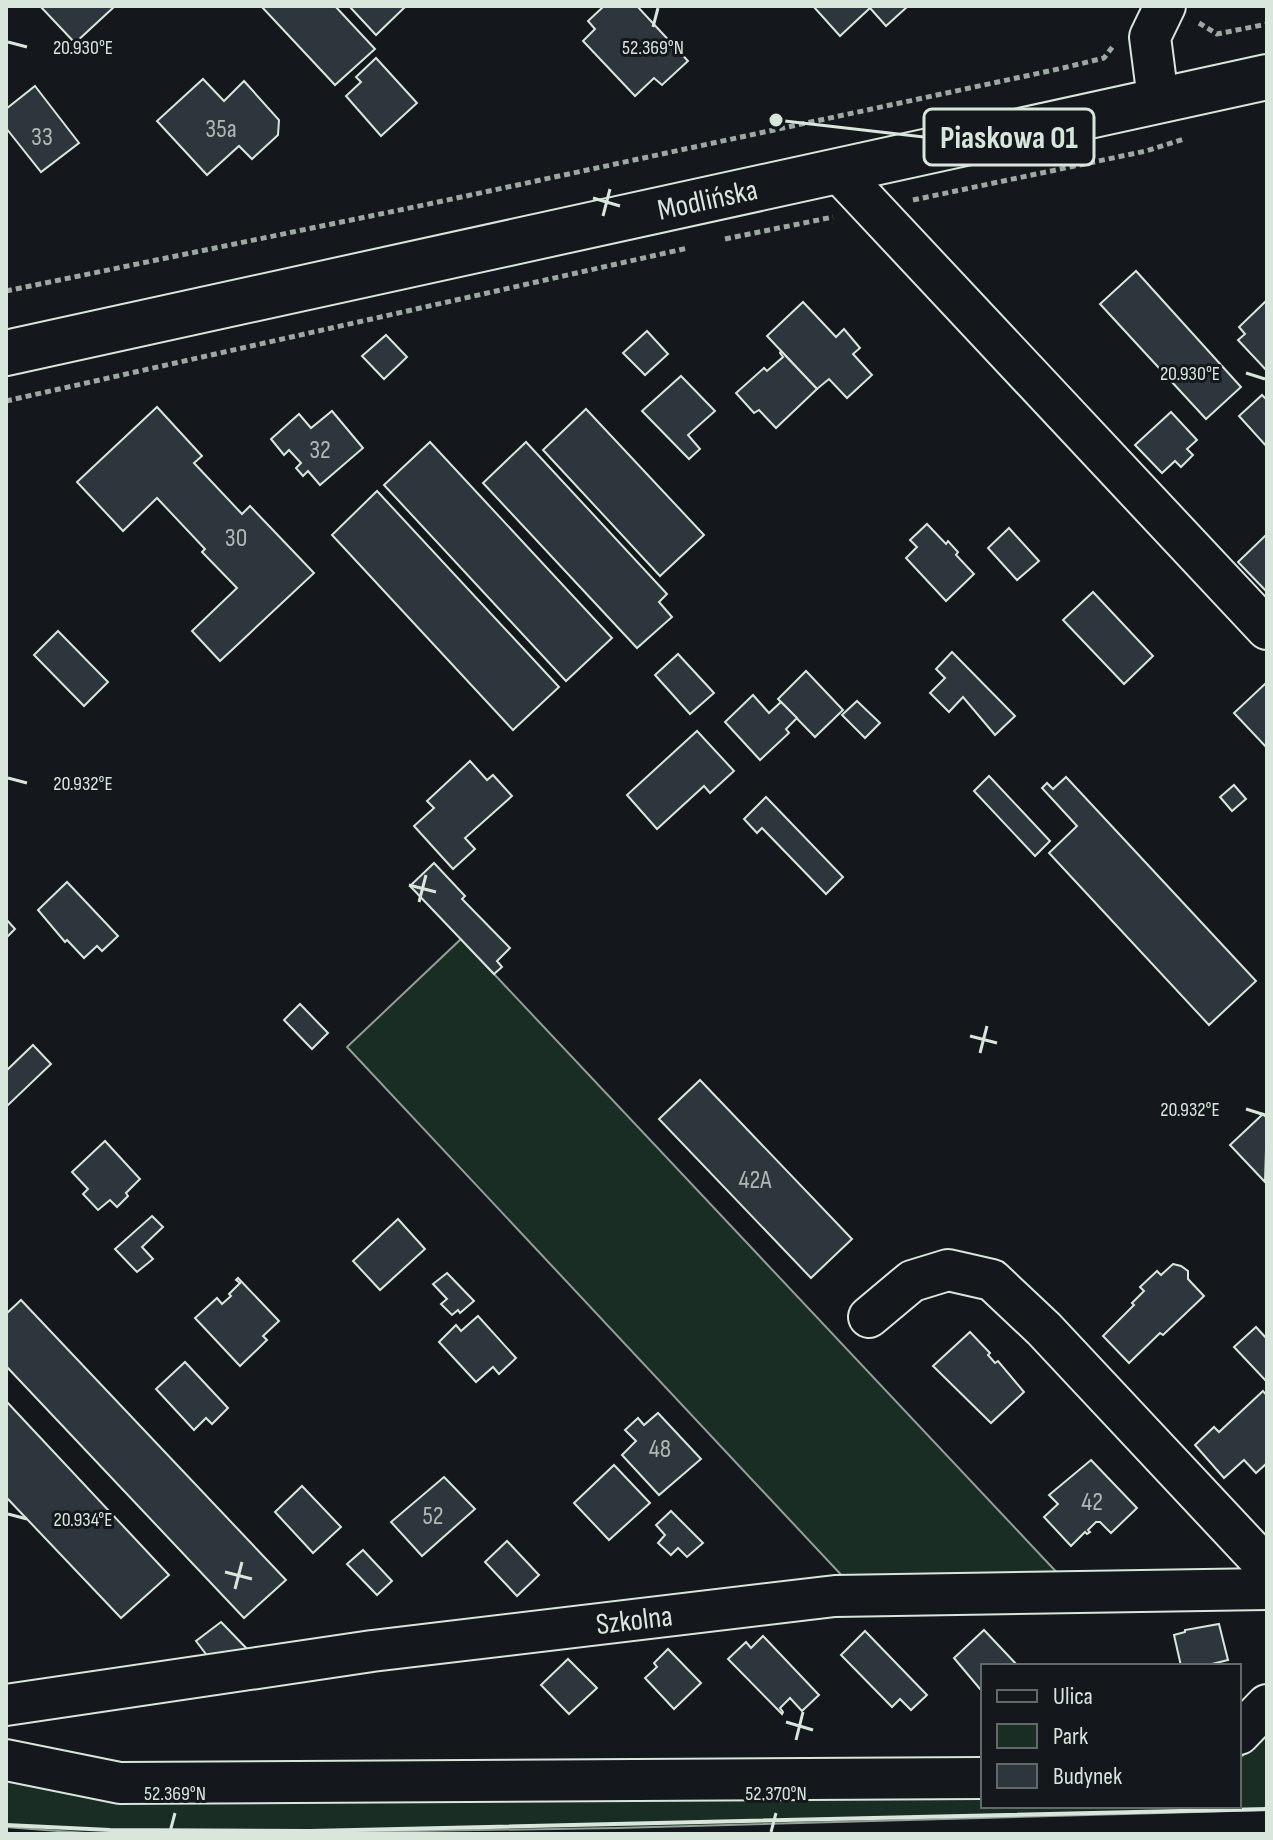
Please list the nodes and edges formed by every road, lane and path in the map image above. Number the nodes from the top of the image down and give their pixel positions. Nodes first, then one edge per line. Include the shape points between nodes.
1 (1165, 6) edge
2 (1267, 24) edge
3 (1217, 34) dead end
4 (1121, 35) dead end
5 (1267, 77) edge
6 (1158, 99) junction
7 (1188, 138) dead end
8 (837, 170) junction
9 (873, 208) junction
10 (725, 240) dead end
11 (694, 246) dead end
12 (6, 291) edge
13 (6, 353) edge
14 (6, 401) edge
15 (1267, 629) edge
16 (869, 1317) dead end
17 (1267, 1572) edge
18 (1267, 1589) edge
19 (6, 1705) edge
20 (1267, 1705) edge
21 (1241, 1732) edge
22 (6, 1760) edge
23 (981, 1778) edge

1 - 6 street via 1150,37
2 - 3 path
4 - 12 path via 1104,58 1063,68
5 - 6 main road, Modlińska
6 - 8 main road, Modlińska
7 - 9 path
8 - 9 street
8 - 13 main road, Modlińska
9 - 10 path
9 - 15 street
11 - 14 path
16 - 17 street via 912,1281 948,1270 992,1280 1044,1329
18 - 19 street, Szkolna via 835,1596 372,1651
20 - 21 street
22 - 23 street via 120,1783

